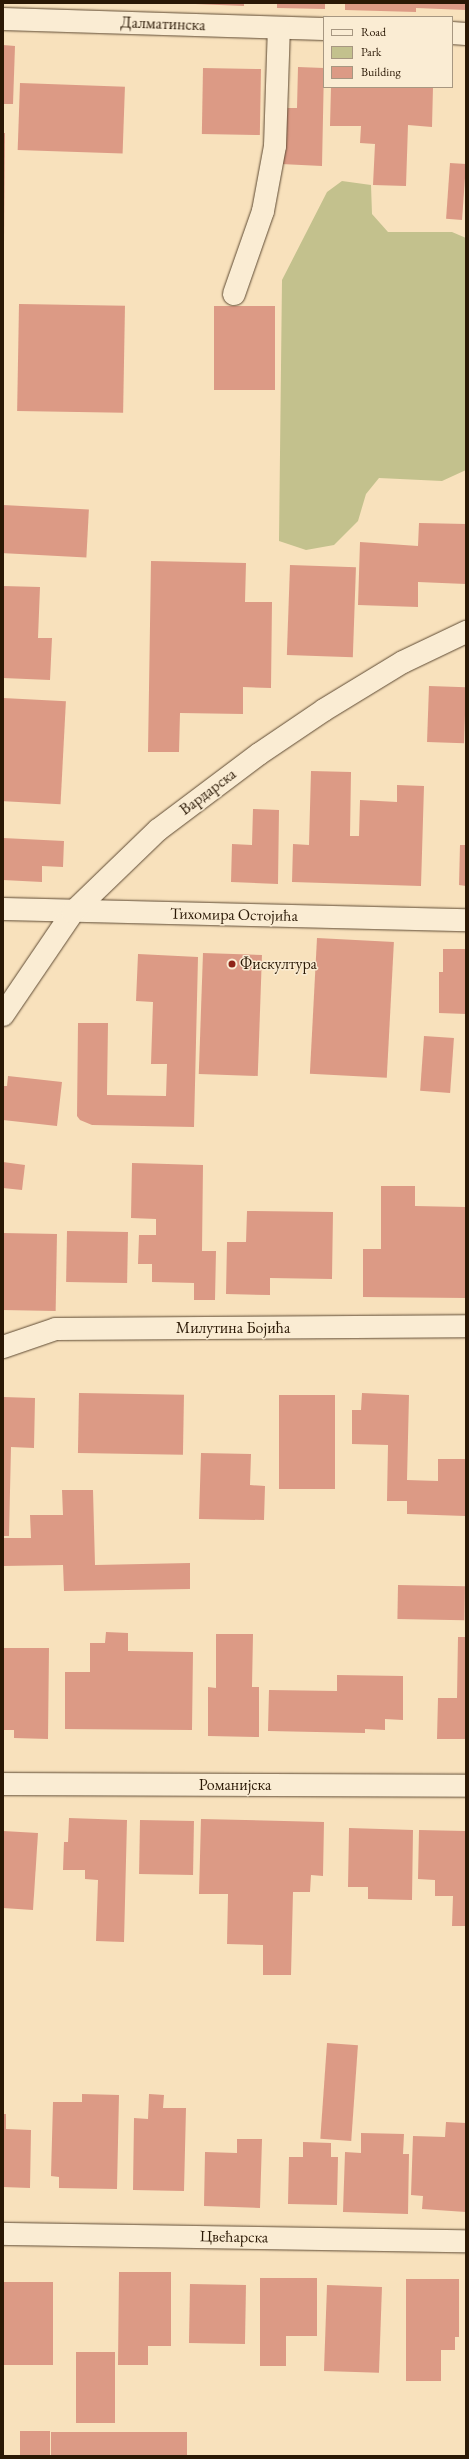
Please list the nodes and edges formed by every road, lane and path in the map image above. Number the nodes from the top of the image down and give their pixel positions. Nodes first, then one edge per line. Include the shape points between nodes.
1 (3, 19) edge
2 (279, 28) junction
3 (323, 29) edge
4 (453, 33) edge
5 (466, 34) edge
6 (234, 294) dead end
7 (466, 632) edge
8 (3, 909) edge
9 (73, 912) junction
10 (466, 920) edge
11 (3, 1015) edge
12 (466, 1326) edge
13 (3, 1347) edge
14 (3, 1784) edge
15 (466, 1786) edge
16 (3, 2234) edge
17 (466, 2241) edge

1 - 2 street, Далматинска
2 - 3 street, Далматинска
2 - 6 street via 275,146 264,211
4 - 5 street
7 - 9 street, Вардарска via 403,662 324,710 259,754 158,830
8 - 9 street, Тихомира Остојића
9 - 10 street, Тихомира Остојића
9 - 11 street, Вардарска
12 - 13 street, Милутина Бојића via 56,1329
14 - 15 street, Романијска
16 - 17 street, Цвећарска

